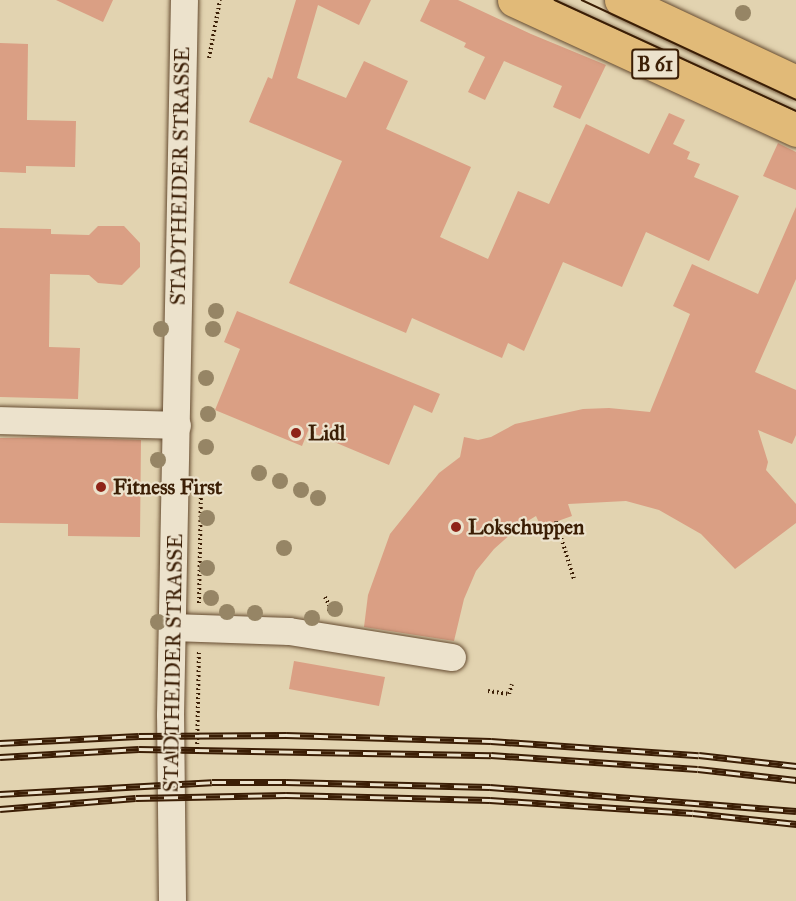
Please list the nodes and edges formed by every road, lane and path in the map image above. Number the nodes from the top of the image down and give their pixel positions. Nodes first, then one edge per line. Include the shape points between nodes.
1 (184, 0) edge
2 (514, 0) edge
3 (621, 0) edge
4 (796, 82) edge
5 (796, 130) edge
6 (0, 420) edge
7 (177, 425) junction
8 (556, 521) dead end
9 (574, 579) dead end
10 (325, 597) dead end
11 (328, 619) dead end
12 (172, 627) junction
13 (452, 657) dead end
14 (512, 684) dead end
15 (488, 691) dead end
16 (172, 901) edge

1 - 7 street, STADTHEIDER STRASSE
2 - 5 main road, B 61
3 - 4 main road, B 61
6 - 7 street
7 - 12 street, STADTHEIDER STRASSE
8 - 9 path
10 - 11 path
12 - 13 street via 290,631
12 - 16 street, STADTHEIDER STRASSE
14 - 15 path via 509,694

